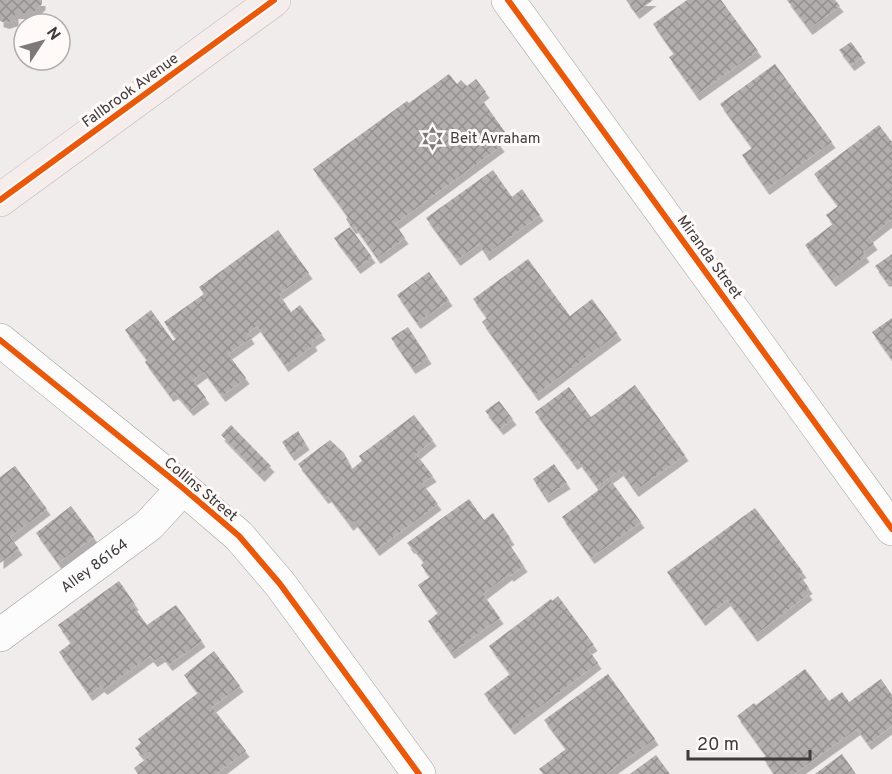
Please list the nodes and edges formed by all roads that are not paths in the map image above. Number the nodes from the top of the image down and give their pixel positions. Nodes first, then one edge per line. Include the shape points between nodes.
1 (274, 0) edge
2 (508, 0) edge
3 (0, 200) edge
4 (0, 340) edge
5 (183, 488) junction
6 (892, 529) edge
7 (0, 634) edge
8 (419, 774) edge

1 - 3 main road, Fallbrook Avenue
2 - 6 street, Miranda Street
4 - 5 street, Collins Street
5 - 7 street, Alley 86164 via 149,525
5 - 8 street, Collins Street via 239,537 280,584

